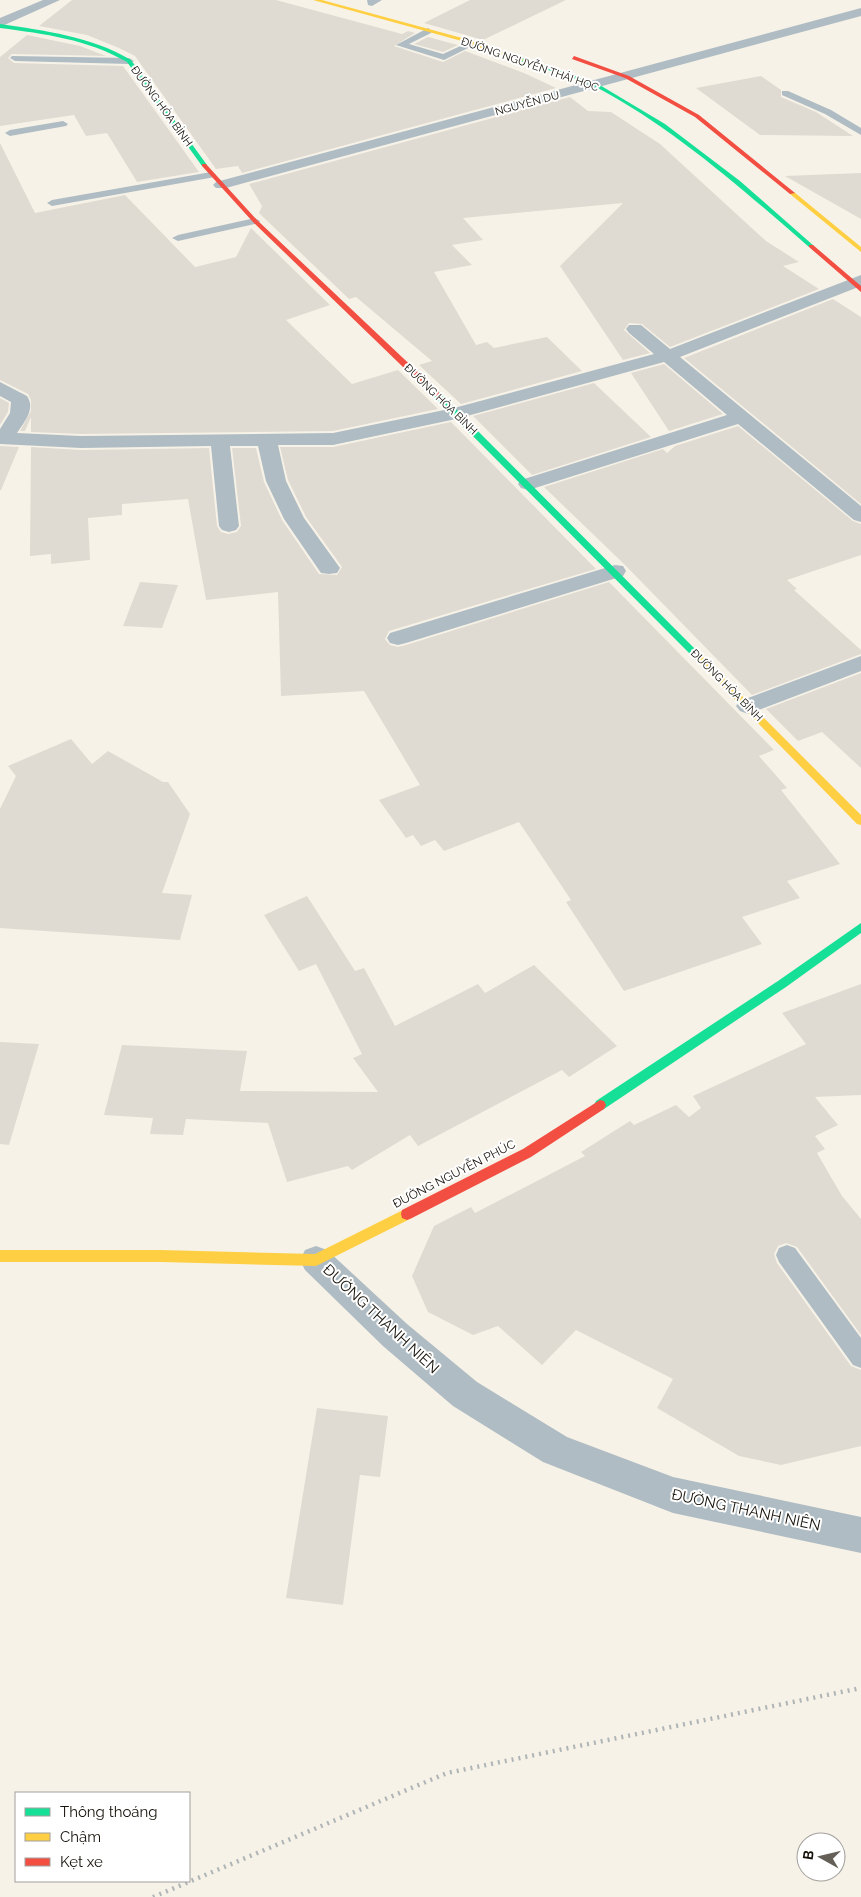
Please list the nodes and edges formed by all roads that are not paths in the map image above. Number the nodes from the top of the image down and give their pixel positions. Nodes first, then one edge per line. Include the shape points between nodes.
1 (54, 0) edge
2 (316, 0) edge
3 (371, 1) edge
4 (390, 7) dead end
5 (861, 12) edge
6 (0, 24) edge
7 (428, 30) junction
8 (472, 44) junction
9 (564, 55) dead end
10 (16, 58) dead end
11 (129, 61) junction
12 (627, 76) junction
13 (596, 85) junction
14 (785, 93) dead end
15 (63, 124) dead end
16 (861, 132) edge
17 (10, 133) dead end
18 (216, 180) junction
19 (52, 203) dead end
20 (255, 221) junction
21 (178, 238) dead end
22 (861, 250) edge
23 (858, 284) edge
24 (635, 329) dead end
25 (667, 356) junction
26 (0, 388) edge
27 (456, 413) junction
28 (741, 417) junction
29 (2, 438) edge
30 (220, 440) junction
31 (267, 440) junction
32 (528, 484) junction
33 (861, 516) edge
34 (228, 526) dead end
35 (329, 568) dead end
36 (615, 571) junction
37 (398, 638) dead end
38 (861, 663) edge
39 (748, 706) junction
40 (861, 821) edge
41 (861, 927) edge
42 (787, 1255) dead end
43 (0, 1256) edge
44 (316, 1260) junction
45 (861, 1357) edge
46 (861, 1535) edge

1 - 6 street
2 - 7 main road, ĐƯỜNG NGUYỄN THÁI HỌC
3 - 4 main road
5 - 12 street, NGUYỄN DU
6 - 11 main road, ĐƯỜNG HÒA BÌNH via 83,41 118,53
7 - 8 main road, ĐƯỜNG NGUYỄN THÁI HỌC
7 - 8 lane via 401,45 444,57
8 - 13 main road, ĐƯỜNG NGUYỄN THÁI HỌC
9 - 12 main road, ĐƯỜNG NGUYỄN THÁI HỌC
10 - 11 lane
11 - 18 main road, ĐƯỜNG HÒA BÌNH
12 - 13 street, NGUYỄN DU
12 - 22 main road, ĐƯỜNG NGUYỄN THÁI HỌC via 697,116
13 - 18 street, NGUYỄN DU
13 - 23 main road, ĐƯỜNG NGUYỄN THÁI HỌC via 671,130
14 - 16 lane via 828,112
15 - 17 lane
18 - 19 lane
18 - 20 main road, ĐƯỜNG HÒA BÌNH
20 - 21 lane
20 - 27 main road, ĐƯỜNG HÒA BÌNH
23 - 25 street
24 - 25 street
25 - 27 street
25 - 28 street
26 - 29 street via 20,400 20,413
27 - 31 street via 333,439
27 - 32 main road, ĐƯỜNG HÒA BÌNH
28 - 32 street
28 - 33 street
29 - 30 street via 81,442
30 - 31 street
30 - 34 street
31 - 35 street via 276,481 294,520
32 - 36 main road, ĐƯỜNG HÒA BÌNH
36 - 37 street
36 - 39 main road, ĐƯỜNG HÒA BÌNH
38 - 39 street
39 - 40 main road, ĐƯỜNG HÒA BÌNH
41 - 44 main road, ĐƯỜNG NGUYỄN PHÚC via 782,984 526,1153
42 - 45 lane
43 - 44 main road, ĐƯỜNG NGUYỄN PHÚC
44 - 46 street, ĐƯỜNG THANH NIÊN via 395,1335 465,1394 556,1450 673,1495

